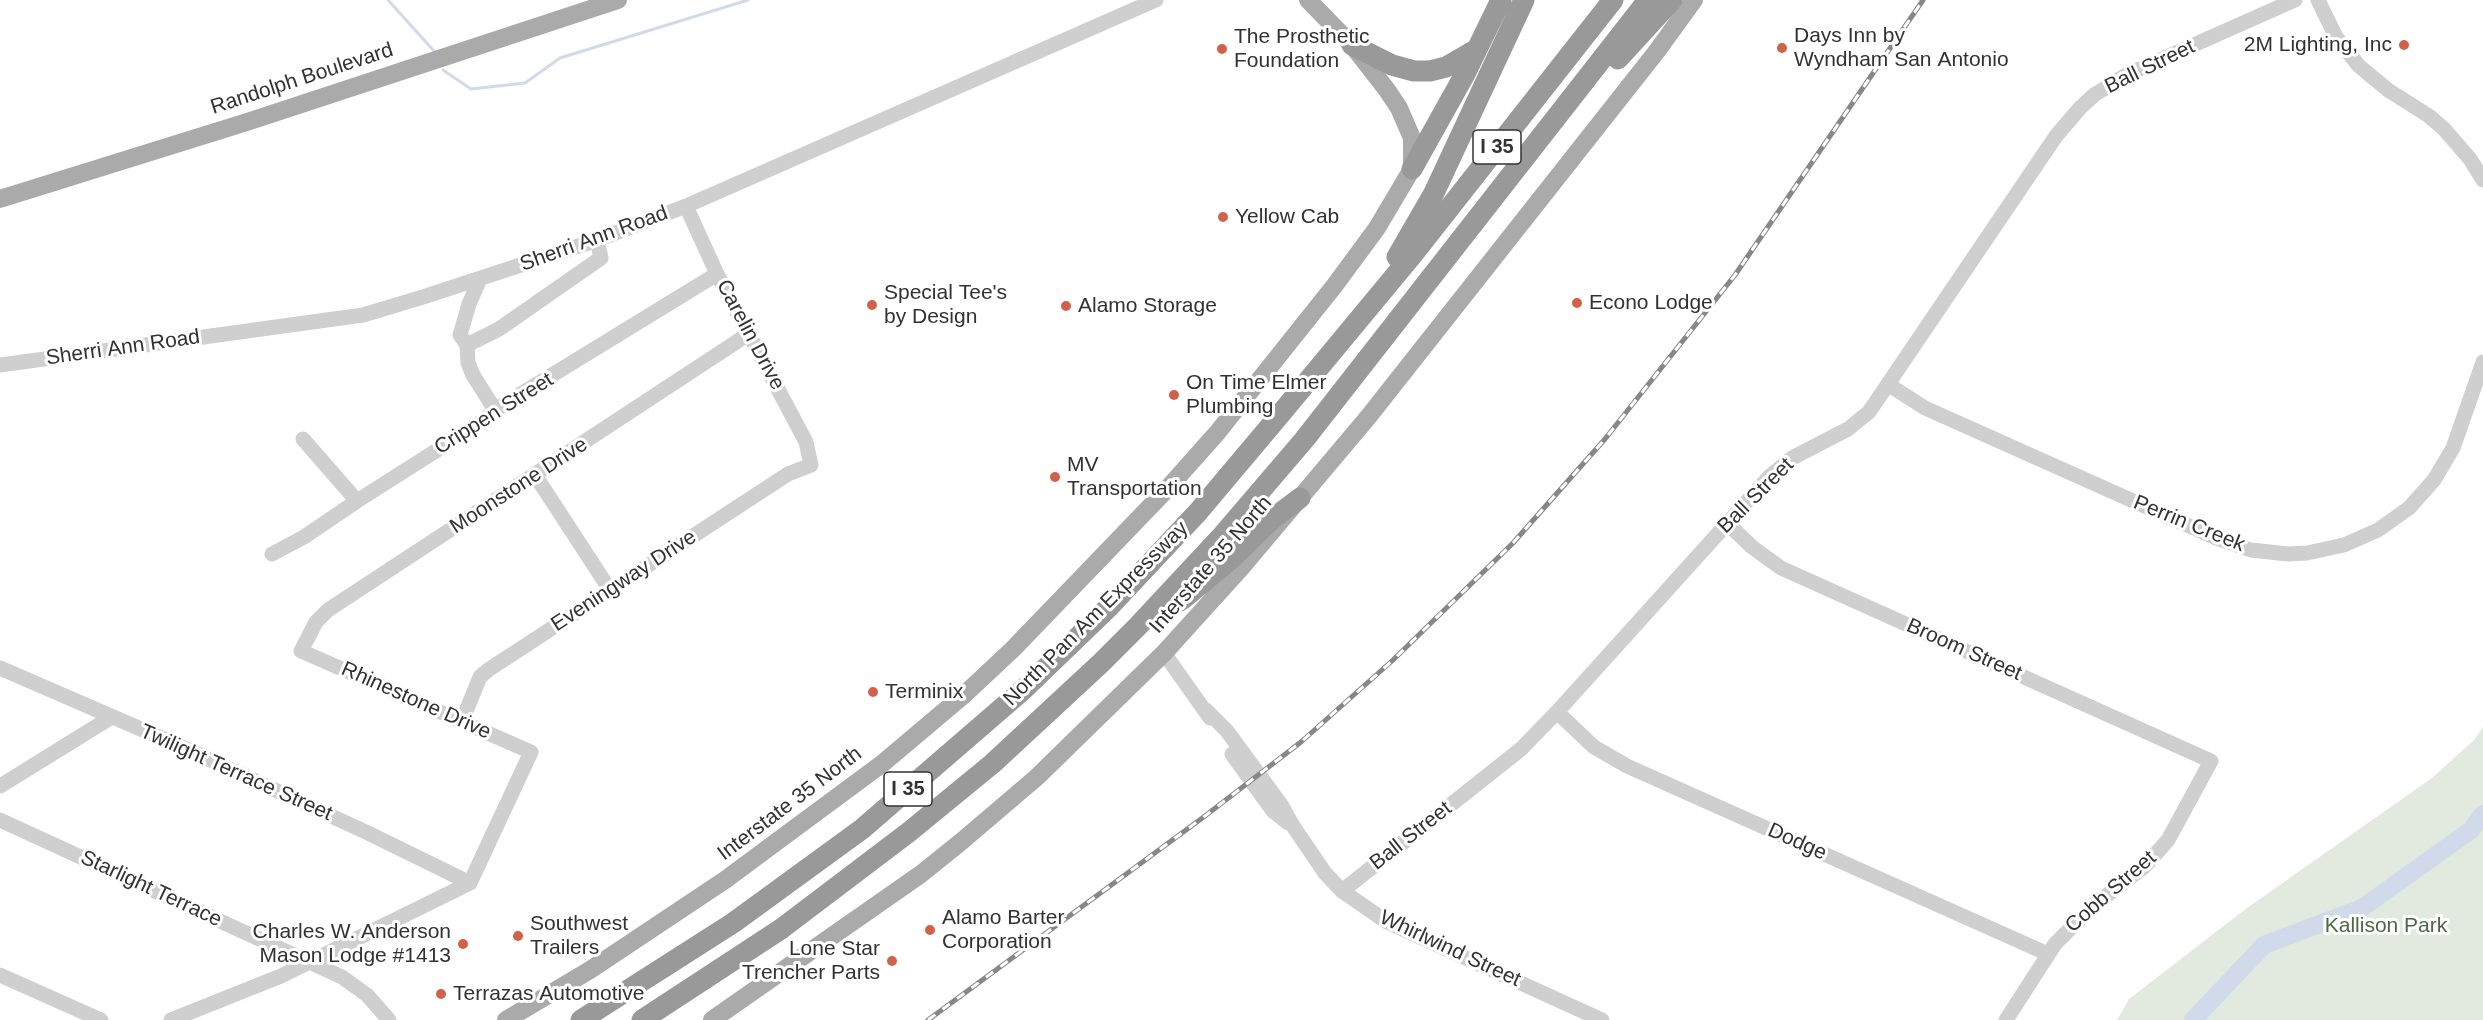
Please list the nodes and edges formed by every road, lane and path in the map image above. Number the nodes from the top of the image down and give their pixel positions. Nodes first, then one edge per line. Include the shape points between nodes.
1 (618, 0) edge
2 (1156, 0) edge
3 (1308, 0) edge
4 (1501, 0) edge
5 (1524, 0) edge
6 (1613, 0) edge
7 (1694, 0) edge
8 (1701, 0) edge
9 (2295, 0) edge
10 (2318, 0) edge
11 (1656, 4) edge
12 (1352, 45) junction
13 (1477, 49) junction
14 (1657, 51) junction
15 (1413, 169) junction
16 (2483, 180) edge
17 (0, 199) edge
18 (686, 206) junction
19 (597, 240) junction
20 (717, 274) junction
21 (480, 279) junction
22 (1380, 293) junction
23 (750, 333) junction
24 (467, 345) junction
25 (2483, 362) edge
26 (0, 365) edge
27 (1889, 385) junction
28 (495, 410) junction
29 (303, 439) dead end
30 (811, 465) joint
31 (535, 475) junction
32 (1300, 498) junction
33 (357, 501) junction
34 (1727, 523) junction
35 (272, 554) dead end
36 (610, 590) junction
37 (1138, 626) junction
38 (301, 651) joint
39 (1164, 653) junction
40 (0, 668) edge
41 (1557, 712) junction
42 (110, 718) junction
43 (462, 722) junction
44 (2211, 761) joint
45 (0, 786) edge
46 (0, 820) edge
47 (470, 883) junction
48 (1342, 891) junction
49 (2049, 954) junction
50 (310, 962) junction
51 (0, 975) edge
52 (101, 1020) edge
53 (171, 1020) edge
54 (389, 1020) edge
55 (506, 1020) edge
56 (580, 1020) edge
57 (642, 1020) edge
58 (712, 1020) edge
59 (1602, 1020) edge
60 (2006, 1020) edge

1 - 17 main road, Randolph Boulevard
2 - 18 street, Sherri Ann Road
3 - 12 main road
4 - 13 highway
5 - 22 highway via 1448,165
6 - 22 highway, North Pan Am Expressway / I 35
7 - 14 main road, Interstate 35 North
8 - 14 main road, Interstate 35 North
9 - 27 street, Ball Street via 2126,75 2080,108 2056,136
10 - 16 street via 2336,37 2359,66 2444,129
11 - 37 highway, North Pan Am Expressway / I 35 via 1454,247 1304,440
12 - 13 highway via 1414,71 1446,67
12 - 15 main road via 1407,123 1412,138
13 - 15 highway
14 - 32 main road, Interstate 35 North
15 - 55 main road, Interstate 35 North via 1377,228 1335,285 1217,433 1013,649 883,763 725,880 590,970
18 - 19 street, Sherri Ann Road
18 - 20 street, Carelin Drive
19 - 21 street, Sherri Ann Road
19 - 24 street via 601,258 499,329
20 - 23 street, Carelin Drive
20 - 28 street, Crippen Street
21 - 24 street via 460,335
21 - 26 street, Sherri Ann Road via 363,315
22 - 56 highway, North Pan Am Expressway / I 35 via 1198,512 1108,608 1024,689 862,829 733,923
23 - 30 street, Carelin Drive via 806,442
23 - 31 street, Moonstone Drive
24 - 28 street via 473,375
25 - 27 street, Perrin Creek via 2453,448 2434,480 2415,501 2394,520 2362,538 2326,550 2289,554 2251,550 2216,538 1925,408
27 - 34 street, Ball Street via 1861,420 1792,458
28 - 33 street, Crippen Street via 483,422
29 - 33 street
30 - 36 street, Eveningway Drive via 788,474
31 - 36 street
31 - 38 street, Moonstone Drive via 328,609 316,622
32 - 37 highway via 1183,599
32 - 39 main road, Interstate 35 North
33 - 35 street, Crippen Street
34 - 41 street, Ball Street
34 - 44 street, Broom Street via 1781,568
36 - 43 street, Eveningway Drive via 480,677
37 - 57 highway, North Pan Am Expressway / I 35 via 992,764 909,832 781,929
38 - 43 street, Rhinestone Drive
39 - 48 street, Whirlwind Street via 1206,710 1234,740
39 - 58 main road, Interstate 35 North via 1036,777 962,842
40 - 42 street, Twilight Terrace Street
41 - 48 street, Ball Street via 1521,749
41 - 49 street, Dodge via 1594,747 1627,766
42 - 45 street
42 - 47 street, Twilight Terrace Street via 180,746
43 - 47 street, Rhinestone Drive via 531,752
44 - 49 street, Cobb Street via 2158,852 2128,881 2078,918
46 - 50 street, Starlight Terrace
47 - 50 street
48 - 59 street, Whirlwind Street via 1407,932
49 - 60 street, Cobb Street
50 - 53 street
50 - 54 street, Starlight Terrace via 367,995
51 - 52 street

